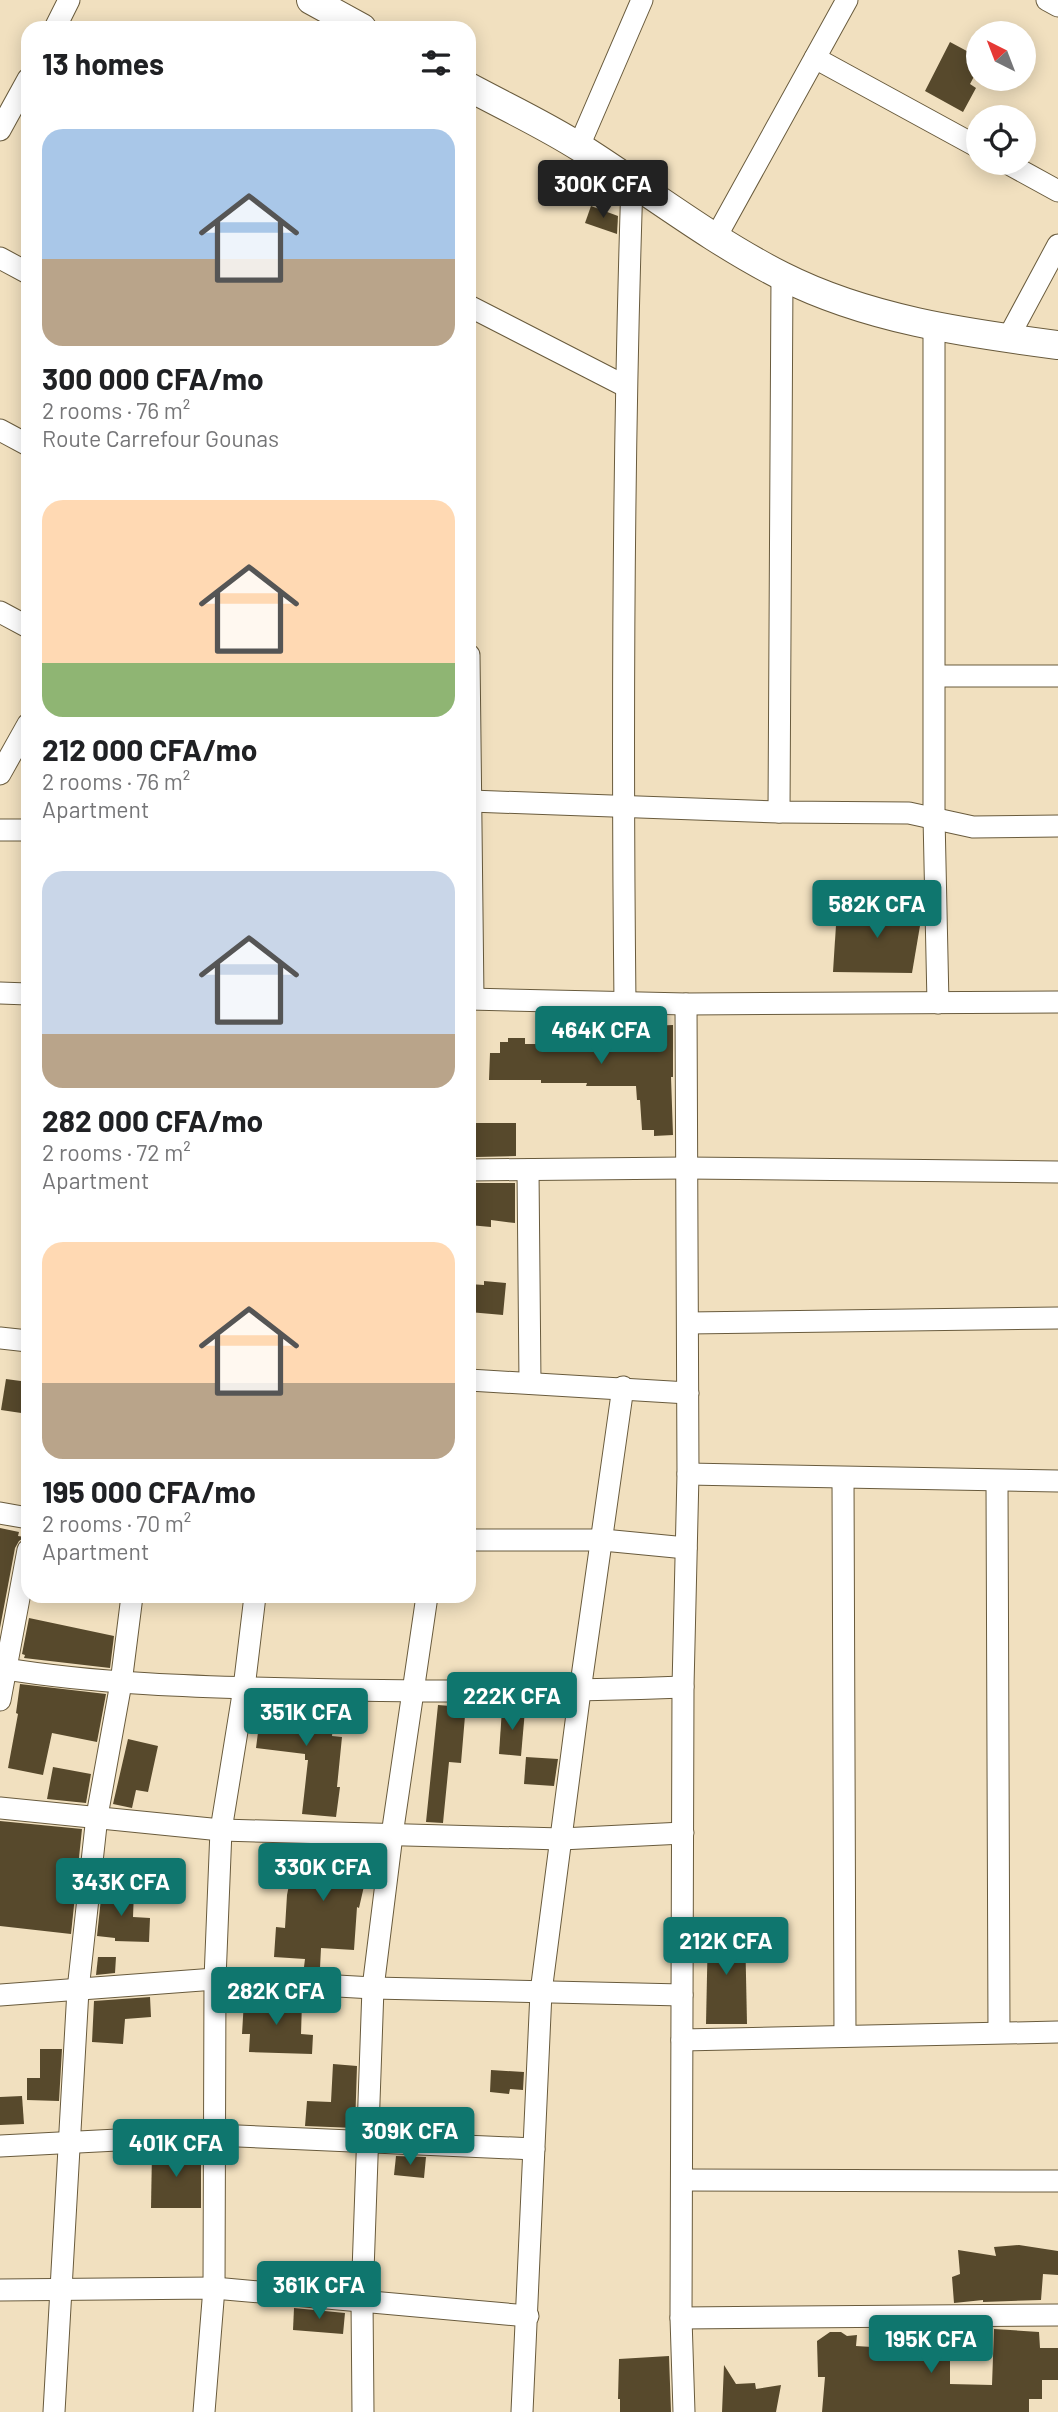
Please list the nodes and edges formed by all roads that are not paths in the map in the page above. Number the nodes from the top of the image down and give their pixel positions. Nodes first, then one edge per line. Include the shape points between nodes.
1 (69, 0) edge
2 (311, 0) edge
3 (642, 0) edge
4 (847, 0) edge
5 (1048, 0) edge
6 (1058, 6) edge
7 (58, 21) edge
8 (349, 21) edge
9 (815, 58) junction
10 (476, 91) edge
11 (21, 92) edge
12 (0, 130) edge
13 (966, 140) edge
14 (579, 146) junction
15 (1029, 175) edge
16 (632, 182) junction
17 (1058, 191) edge
18 (716, 237) junction
19 (1058, 245) edge
20 (0, 258) edge
21 (21, 270) edge
22 (782, 276) junction
23 (476, 310) edge
24 (934, 326) junction
25 (1008, 338) junction
26 (1058, 345) edge
27 (625, 386) junction
28 (0, 430) edge
29 (21, 440) edge
30 (0, 612) edge
31 (21, 623) edge
32 (935, 676) junction
33 (1058, 676) edge
34 (21, 736) edge
35 (0, 774) edge
36 (476, 801) edge
37 (623, 808) junction
38 (779, 812) junction
39 (934, 817) junction
40 (1058, 826) edge
41 (0, 830) edge
42 (21, 830) edge
43 (0, 993) edge
44 (21, 994) edge
45 (476, 999) edge
46 (1058, 1002) edge
47 (625, 1003) junction
48 (938, 1003) junction
49 (686, 1004) junction
50 (685, 1168) junction
51 (476, 1170) edge
52 (527, 1170) junction
53 (1058, 1172) edge
54 (1058, 1318) edge
55 (688, 1323) junction
56 (0, 1338) edge
57 (21, 1340) edge
58 (476, 1380) edge
59 (530, 1383) junction
60 (623, 1387) junction
61 (688, 1393) junction
62 (688, 1474) junction
63 (844, 1478) junction
64 (997, 1481) junction
65 (1058, 1482) edge
66 (0, 1513) edge
67 (21, 1517) edge
68 (603, 1540) junction
69 (476, 1541) edge
70 (686, 1548) junction
71 (21, 1584) edge
72 (131, 1603) edge
73 (254, 1603) edge
74 (426, 1603) edge
75 (4, 1668) edge
76 (121, 1683) junction
77 (683, 1687) junction
78 (244, 1688) junction
79 (580, 1691) junction
80 (413, 1692) junction
81 (0, 1700) edge
82 (0, 1808) edge
83 (97, 1816) junction
84 (221, 1830) junction
85 (683, 1833) junction
86 (392, 1835) junction
87 (561, 1839) junction
88 (215, 1979) junction
89 (373, 1988) junction
90 (78, 1990) junction
91 (541, 1992) junction
92 (0, 1995) edge
93 (682, 1995) junction
94 (999, 2032) junction
95 (1058, 2032) edge
96 (845, 2036) junction
97 (682, 2040) junction
98 (215, 2135) junction
99 (68, 2143) junction
100 (368, 2143) junction
101 (0, 2146) edge
102 (534, 2149) junction
103 (682, 2180) junction
104 (1058, 2180) edge
105 (62, 2288) junction
106 (214, 2288) junction
107 (0, 2291) edge
108 (362, 2300) junction
109 (1058, 2315) edge
110 (528, 2316) junction
111 (681, 2318) junction
112 (54, 2412) edge
113 (204, 2412) edge
114 (363, 2412) edge
115 (522, 2412) edge
116 (684, 2412) edge

1 - 7 street
2 - 8 main road
3 - 14 street
4 - 9 street
5 - 6 street
9 - 13 street
9 - 18 street
10 - 14 main road
11 - 12 street
14 - 16 main road
15 - 17 street
16 - 18 main road
16 - 27 street
18 - 22 main road
19 - 25 street
20 - 21 street
22 - 24 main road via 858,306
22 - 38 street
23 - 27 street
24 - 25 main road
24 - 32 street
25 - 26 main road
27 - 37 street
28 - 29 street
30 - 31 street
32 - 33 street
32 - 39 street
34 - 35 street
36 - 37 street
37 - 38 street
37 - 47 street
38 - 39 street
39 - 40 street via 973,827
39 - 48 street
41 - 42 street
43 - 44 street
45 - 47 street
46 - 48 street
47 - 49 street
48 - 49 street
49 - 50 street
50 - 52 street
50 - 53 street
50 - 55 street
51 - 52 street
52 - 59 street
54 - 55 street
55 - 61 street
56 - 57 street
58 - 59 street
59 - 60 street
60 - 61 street
60 - 68 street
61 - 62 street
62 - 63 street
62 - 70 street
63 - 64 street
63 - 96 street
64 - 65 street
64 - 94 street
66 - 67 street
68 - 69 street
68 - 70 street
68 - 79 street
70 - 77 street
71 - 75 street
72 - 76 street
73 - 78 street
74 - 80 street
75 - 76 street
75 - 81 street
76 - 78 street
76 - 83 street
77 - 79 street
77 - 85 street
78 - 80 street
78 - 84 street
79 - 80 street
79 - 87 street
80 - 86 street
82 - 83 street
83 - 84 street
83 - 90 street
84 - 86 street
84 - 88 street
85 - 87 street
85 - 93 street
86 - 87 street
86 - 89 street
87 - 91 street
88 - 89 street
88 - 90 street
88 - 98 street
89 - 91 street
89 - 100 street
90 - 92 street
90 - 99 street
91 - 93 street
91 - 102 street
93 - 97 street
94 - 95 street
94 - 96 street
96 - 97 street
97 - 103 street
98 - 99 street
98 - 100 street
98 - 106 street
99 - 101 street
99 - 105 street
100 - 102 street
100 - 108 street
102 - 110 street
103 - 104 street
103 - 111 street
105 - 106 street
105 - 107 street
105 - 112 street
106 - 108 street
106 - 113 street
108 - 110 street
108 - 114 street
109 - 111 street
110 - 115 street
111 - 116 street

